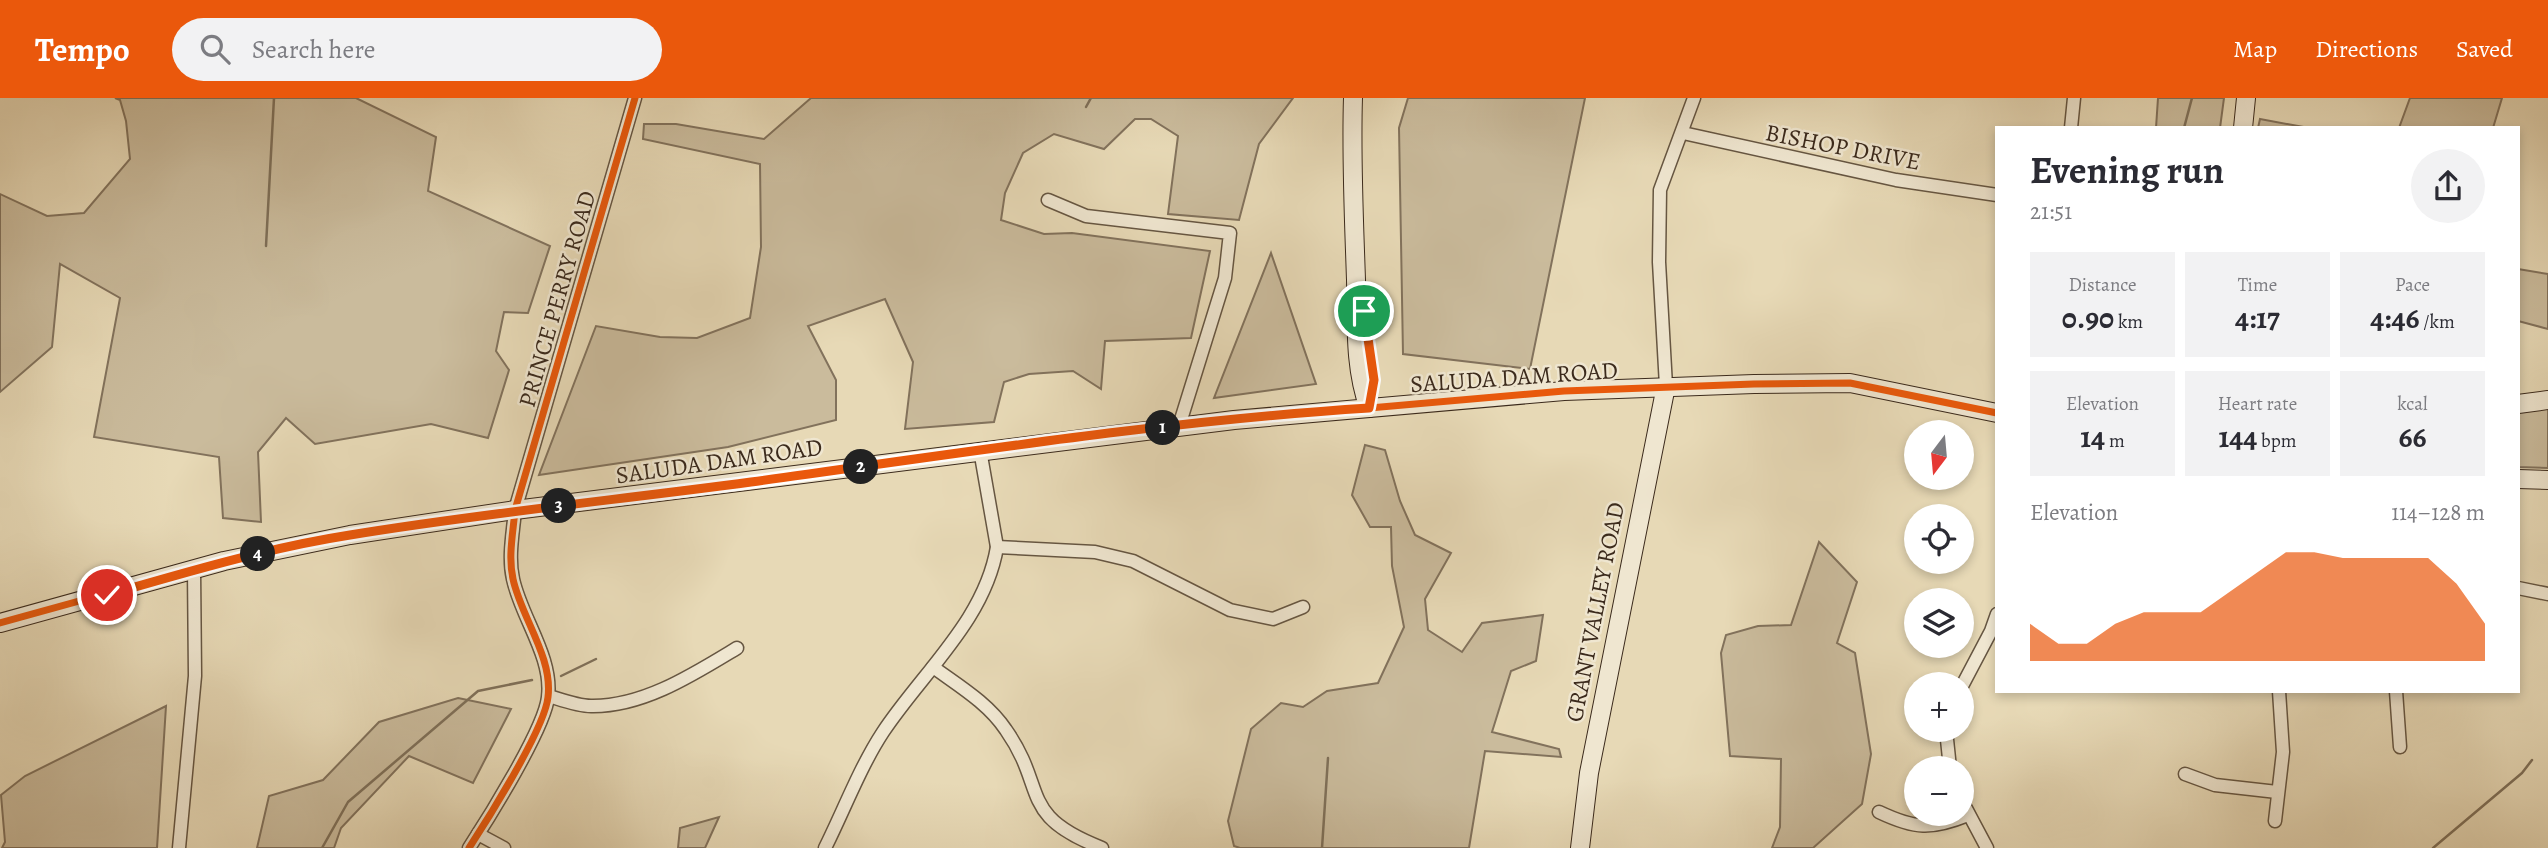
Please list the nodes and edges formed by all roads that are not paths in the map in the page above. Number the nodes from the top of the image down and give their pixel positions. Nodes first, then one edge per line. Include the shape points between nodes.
1 (635, 98) edge
2 (1353, 98) edge
3 (1694, 98) edge
4 (2074, 98) edge
5 (2246, 98) edge
6 (2071, 126) edge
7 (2243, 126) edge
8 (1683, 133) junction
9 (1995, 195) edge
10 (1048, 200) dead end
11 (1666, 386) junction
12 (2548, 400) edge
13 (2520, 404) edge
14 (1369, 408) junction
15 (1995, 413) edge
16 (1179, 426) junction
17 (980, 450) junction
18 (2520, 479) edge
19 (2548, 480) edge
20 (515, 510) junction
21 (998, 547) junction
22 (194, 570) junction
23 (2520, 588) edge
24 (2548, 594) edge
25 (1303, 607) dead end
26 (1995, 620) edge
27 (0, 623) edge
28 (737, 648) dead end
29 (933, 667) junction
30 (1969, 672) edge
31 (2279, 693) edge
32 (2396, 693) edge
33 (548, 696) junction
34 (2400, 747) dead end
35 (2185, 774) dead end
36 (2277, 792) junction
37 (1879, 812) dead end
38 (2274, 821) dead end
39 (1904, 822) edge
40 (1974, 825) edge
41 (1915, 826) edge
42 (1942, 826) edge
43 (478, 834) junction
44 (179, 848) edge
45 (469, 848) edge
46 (504, 848) edge
47 (825, 848) edge
48 (1102, 848) edge
49 (1580, 848) edge
50 (1987, 848) edge

1 - 20 street, PRINCE PERRY ROAD
2 - 14 street via 1352,226 1356,279 1374,380
3 - 8 street
4 - 6 street
5 - 7 street
8 - 9 street, BISHOP DRIVE via 1883,178
8 - 11 street via 1660,190
10 - 16 street via 1086,216 1230,233 1225,278
11 - 14 street, SALUDA DAM ROAD
11 - 15 street, SALUDA DAM ROAD via 1850,383
11 - 49 street, GRANT VALLEY ROAD via 1589,773
12 - 13 street
14 - 16 street, SALUDA DAM ROAD
16 - 17 street, SALUDA DAM ROAD
17 - 20 street, SALUDA DAM ROAD
17 - 21 street
18 - 19 street
20 - 22 street, SALUDA DAM ROAD via 349,535
20 - 33 street, PRINCE PERRY ROAD via 510,557 513,580 543,660
21 - 25 street via 1095,552 1133,561 1230,610 1273,618
21 - 29 street via 978,603
22 - 27 street, SALUDA DAM ROAD
22 - 44 street via 195,676
23 - 24 street
26 - 30 street
28 - 33 street via 677,682 619,704 589,706
29 - 47 street via 882,733
29 - 48 street via 980,701 1007,730 1041,811 1063,831
31 - 36 street via 2283,752
32 - 34 street
33 - 43 street via 536,731
35 - 36 street via 2215,785
36 - 38 street
37 - 39 street
40 - 50 street
41 - 42 street
43 - 45 street
43 - 46 street

